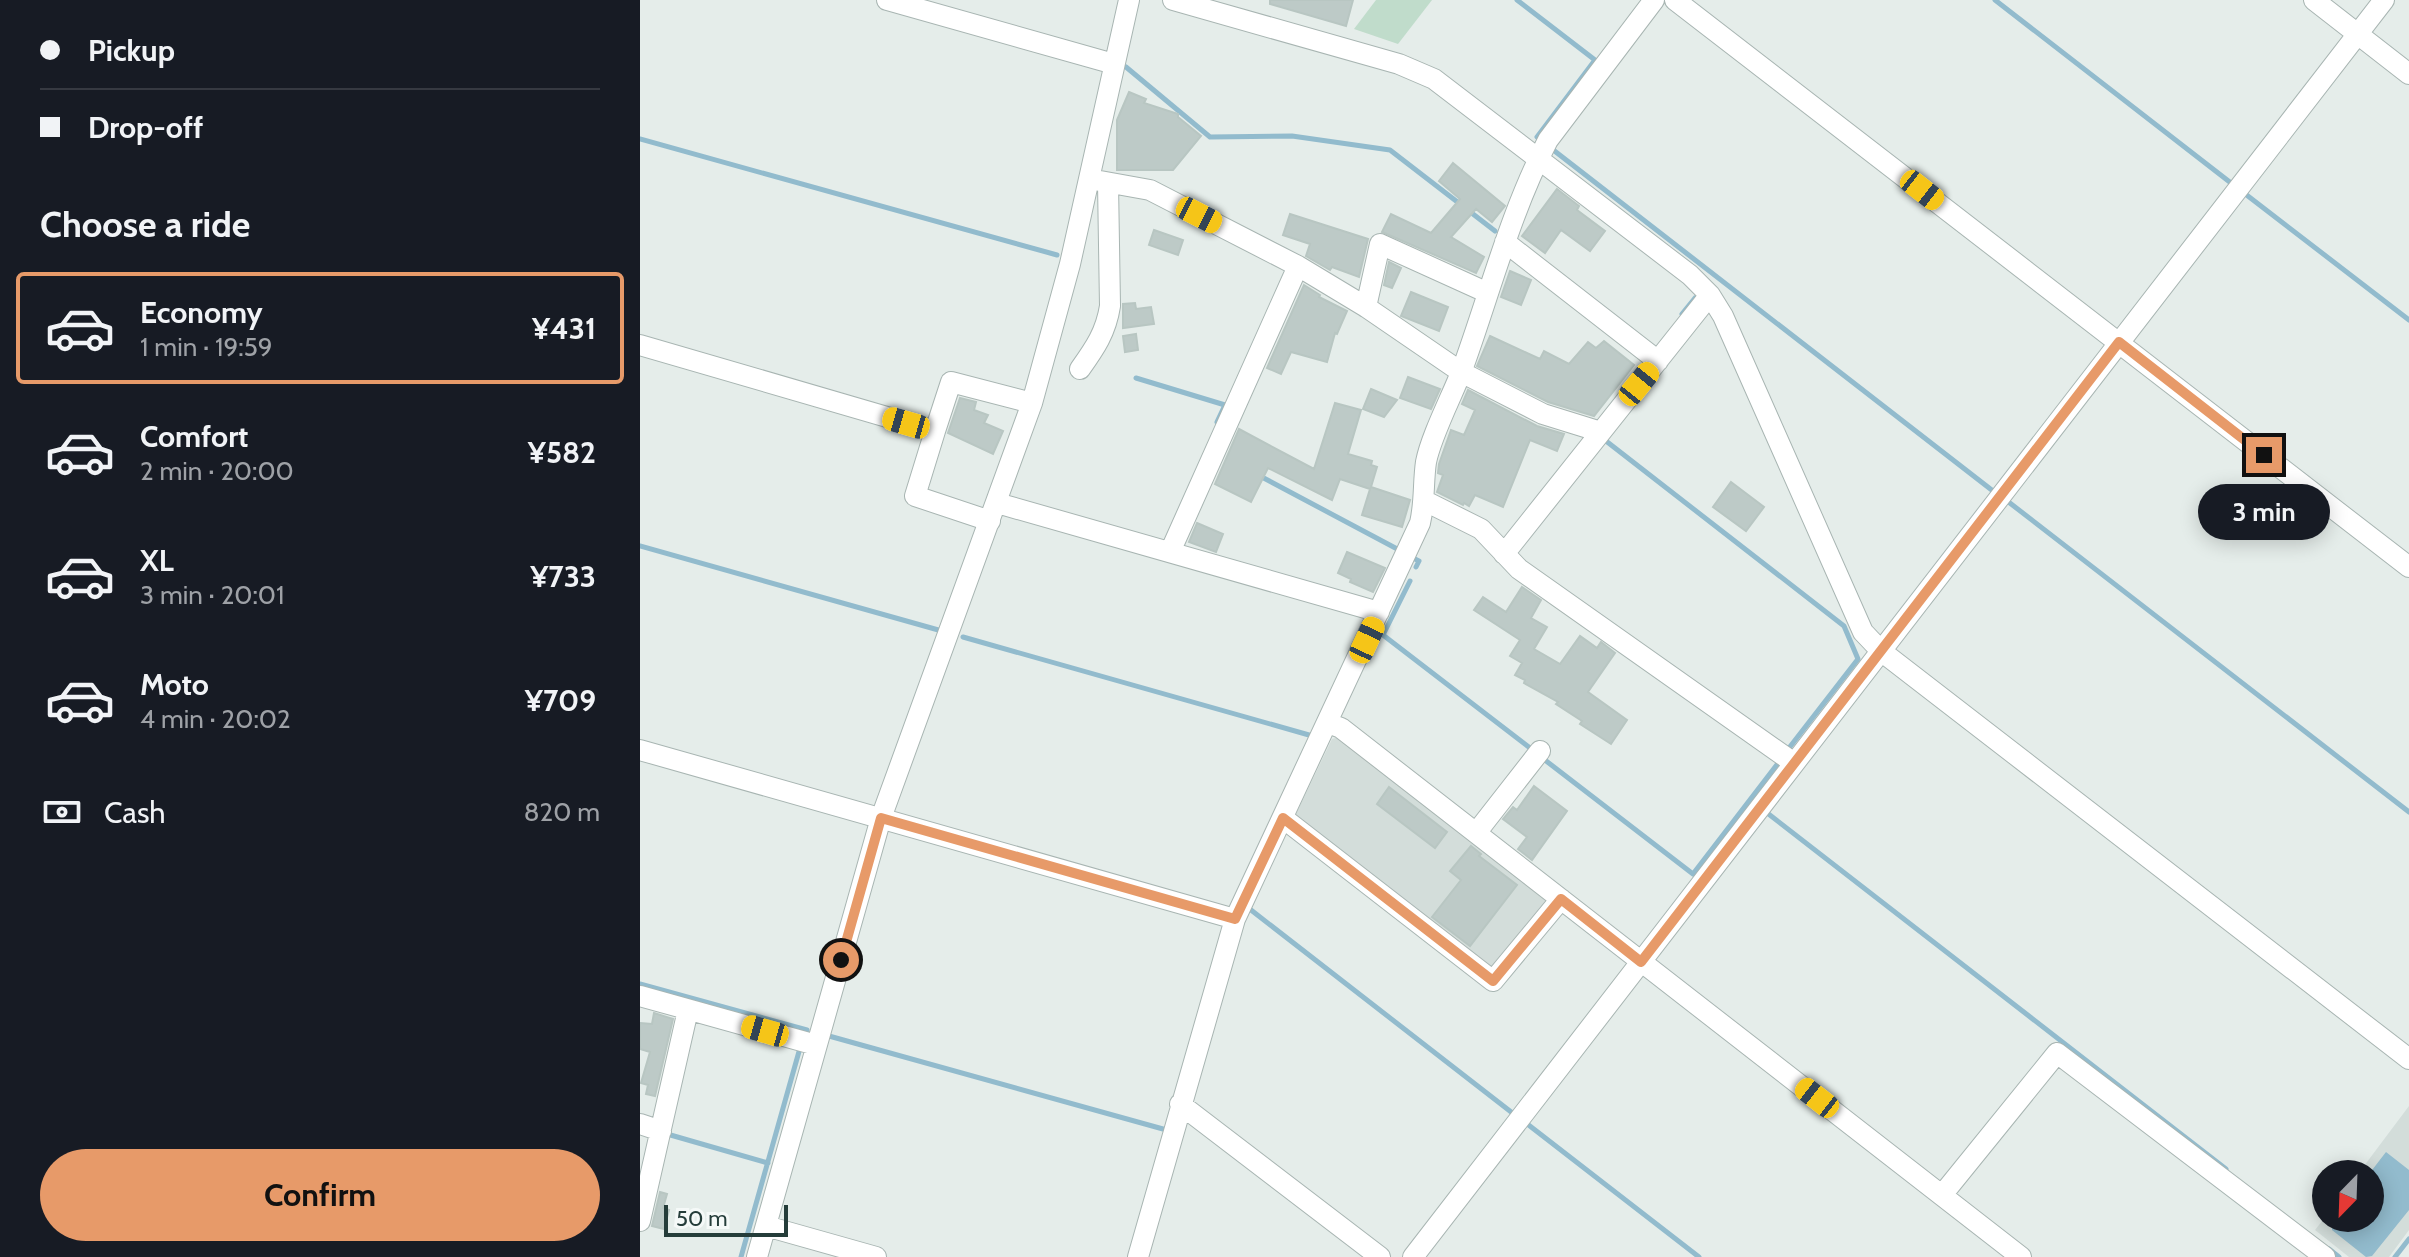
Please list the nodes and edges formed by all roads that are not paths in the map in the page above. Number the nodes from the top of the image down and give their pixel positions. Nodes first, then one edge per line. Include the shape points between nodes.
1 (887, 0) edge
2 (1129, 0) edge
3 (1173, 0) edge
4 (1654, 0) edge
5 (1675, 0) edge
6 (2314, 0) edge
7 (2384, 0) edge
8 (2358, 34) junction
9 (1114, 64) junction
10 (2409, 74) edge
11 (1538, 158) junction
12 (1098, 181) junction
13 (1505, 242) junction
14 (1298, 266) junction
15 (1488, 293) junction
16 (1710, 295) junction
17 (1366, 307) junction
18 (2119, 342) junction
19 (640, 345) edge
20 (1658, 361) junction
21 (1080, 369) dead end
22 (1461, 372) junction
23 (1032, 403) junction
24 (935, 431) junction
25 (1601, 432) junction
26 (1425, 501) junction
27 (994, 512) junction
28 (1170, 552) junction
29 (1504, 554) junction
30 (2409, 567) edge
31 (1379, 612) junction
32 (1881, 651) junction
33 (1328, 723) junction
34 (640, 750) edge
35 (1540, 751) dead end
36 (1794, 763) junction
37 (881, 818) junction
38 (1283, 818) junction
39 (1476, 833) junction
40 (1561, 899) junction
41 (1235, 919) junction
42 (1641, 962) junction
43 (640, 996) edge
44 (688, 1010) junction
45 (816, 1045) junction
46 (2409, 1059) edge
47 (1180, 1104) junction
48 (640, 1124) edge
49 (661, 1131) junction
50 (1942, 1195) junction
51 (640, 1221) edge
52 (766, 1226) junction
53 (757, 1257) edge
54 (876, 1257) edge
55 (1138, 1257) edge
56 (1380, 1257) edge
57 (1413, 1257) edge
58 (2021, 1257) edge
59 (2325, 1257) edge

1 - 9 street
2 - 9 street
3 - 11 street via 1411,69 1434,79
4 - 11 street
5 - 18 street
6 - 8 street
7 - 8 street
8 - 10 street
8 - 18 street
9 - 12 street
11 - 13 street
11 - 16 street
12 - 14 street via 1150,190
12 - 21 street via 1110,306 1100,341
12 - 23 street
13 - 15 street
13 - 20 street
14 - 17 street
14 - 28 street
15 - 17 street via 1380,244
15 - 22 street
16 - 20 street
16 - 32 street via 1863,632
17 - 22 street
18 - 30 street
18 - 32 street
19 - 24 street
20 - 25 street
22 - 25 street via 1543,414
22 - 26 street via 1426,461
23 - 24 street via 951,382
23 - 27 street
24 - 27 street via 915,496
25 - 29 street
26 - 29 street via 1481,529
26 - 31 street
27 - 28 street
27 - 37 street
28 - 31 street
29 - 36 street
31 - 33 street
32 - 36 street
32 - 46 street
33 - 38 street
33 - 39 street
34 - 37 street
35 - 39 street
36 - 42 street
37 - 41 street
37 - 45 street
38 - 40 street via 1493,981
38 - 41 street
39 - 40 street
40 - 42 street
41 - 47 street
42 - 50 street
42 - 57 street
43 - 44 street
44 - 45 street
44 - 49 street
45 - 52 street
47 - 55 street
47 - 56 street
48 - 49 street
49 - 51 street
50 - 58 street
50 - 59 street via 2057,1053
52 - 53 street
52 - 54 street

